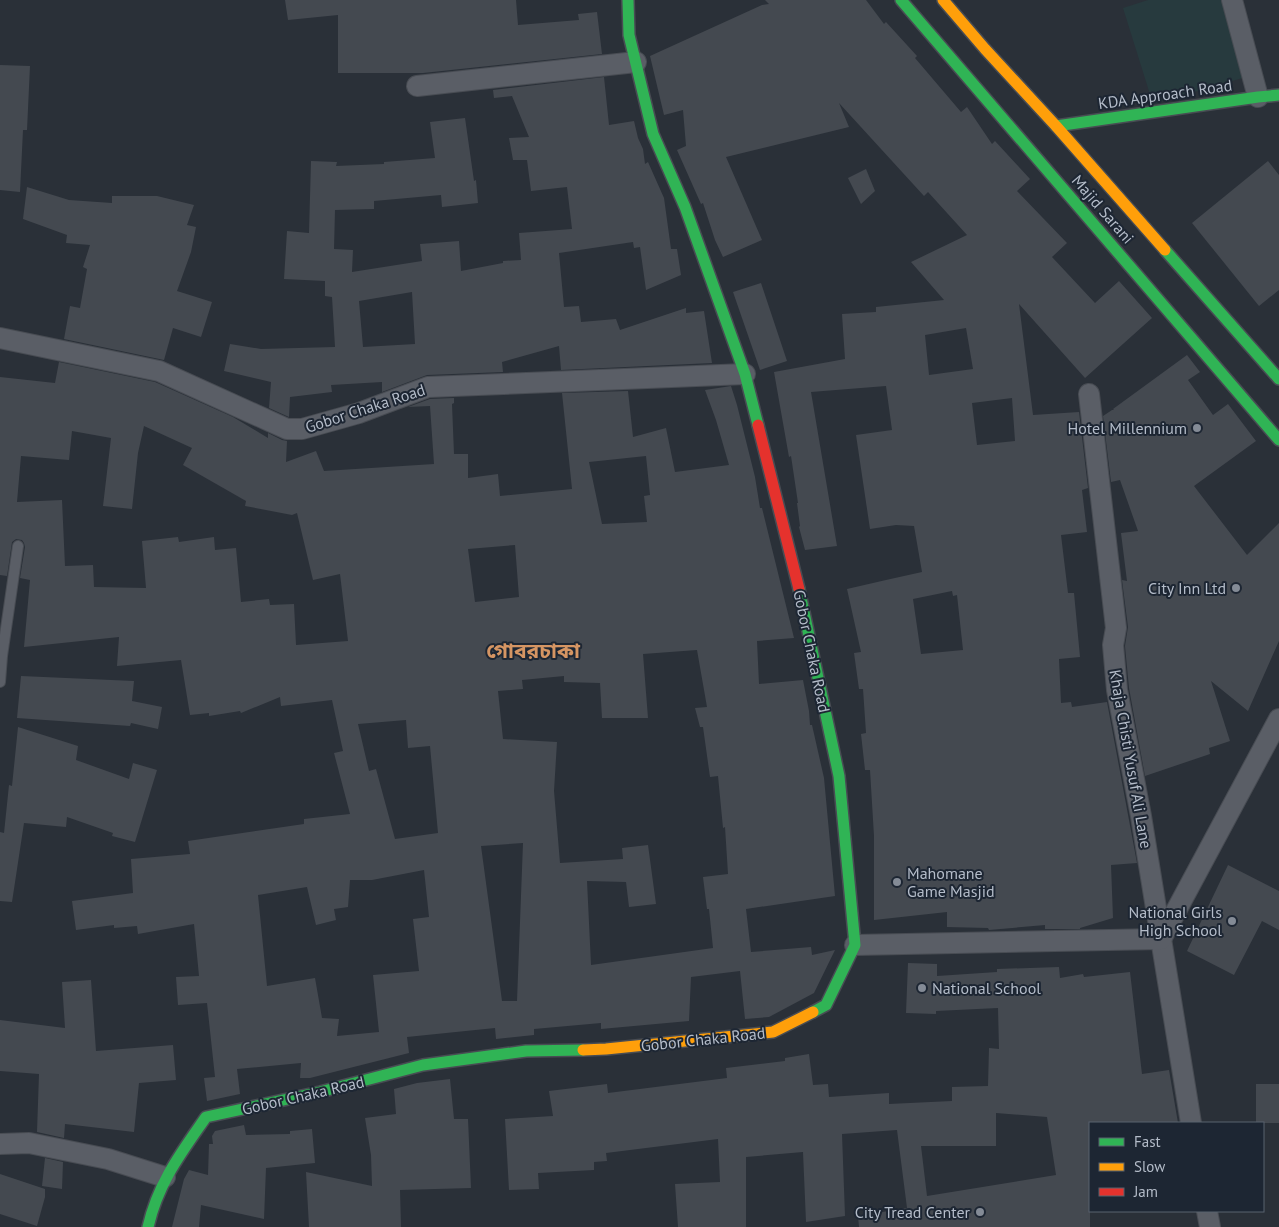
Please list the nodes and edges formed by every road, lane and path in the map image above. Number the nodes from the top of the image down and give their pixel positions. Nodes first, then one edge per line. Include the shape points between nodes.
1 (628, 0) edge
2 (901, 0) edge
3 (943, 0) edge
4 (1232, 0) edge
5 (636, 62) junction
6 (416, 86) dead end
7 (1279, 95) edge
8 (1258, 97) junction
9 (1056, 126) junction
10 (0, 338) edge
11 (746, 374) junction
12 (1279, 380) edge
13 (1089, 394) dead end
14 (1279, 440) edge
15 (18, 546) dead end
16 (0, 682) edge
17 (1279, 718) edge
18 (1161, 939) junction
19 (855, 945) junction
20 (1191, 1122) edge
21 (0, 1144) edge
22 (165, 1177) junction
23 (1207, 1212) edge
24 (148, 1227) edge
25 (1210, 1227) edge

1 - 5 street, Gobor Chaka Road via 629,35
2 - 14 street, Majid Sarani
3 - 9 street, Majid Sarani
4 - 8 street
5 - 6 street
5 - 11 street, Gobor Chaka Road via 653,134 686,207
7 - 8 street, KDA Approach Road
8 - 9 street, KDA Approach Road
9 - 12 street, Majid Sarani
10 - 11 street, Gobor Chaka Road via 159,371 287,429 302,429 359,413 428,387
11 - 19 street, Gobor Chaka Road via 804,611 839,776
13 - 18 street, Khaja Chisti Yusuf Ali Lane via 1116,628 1113,645 1116,690
15 - 16 lane
17 - 18 street
18 - 19 street
18 - 20 street, Khaja Chisti Yusuf Ali Lane
19 - 22 street, Gobor Chaka Road via 826,1006 772,1032 606,1048 526,1051 423,1065 206,1117
21 - 22 street via 29,1143 108,1159
22 - 24 street, Gobor Chaka Road
23 - 25 street

